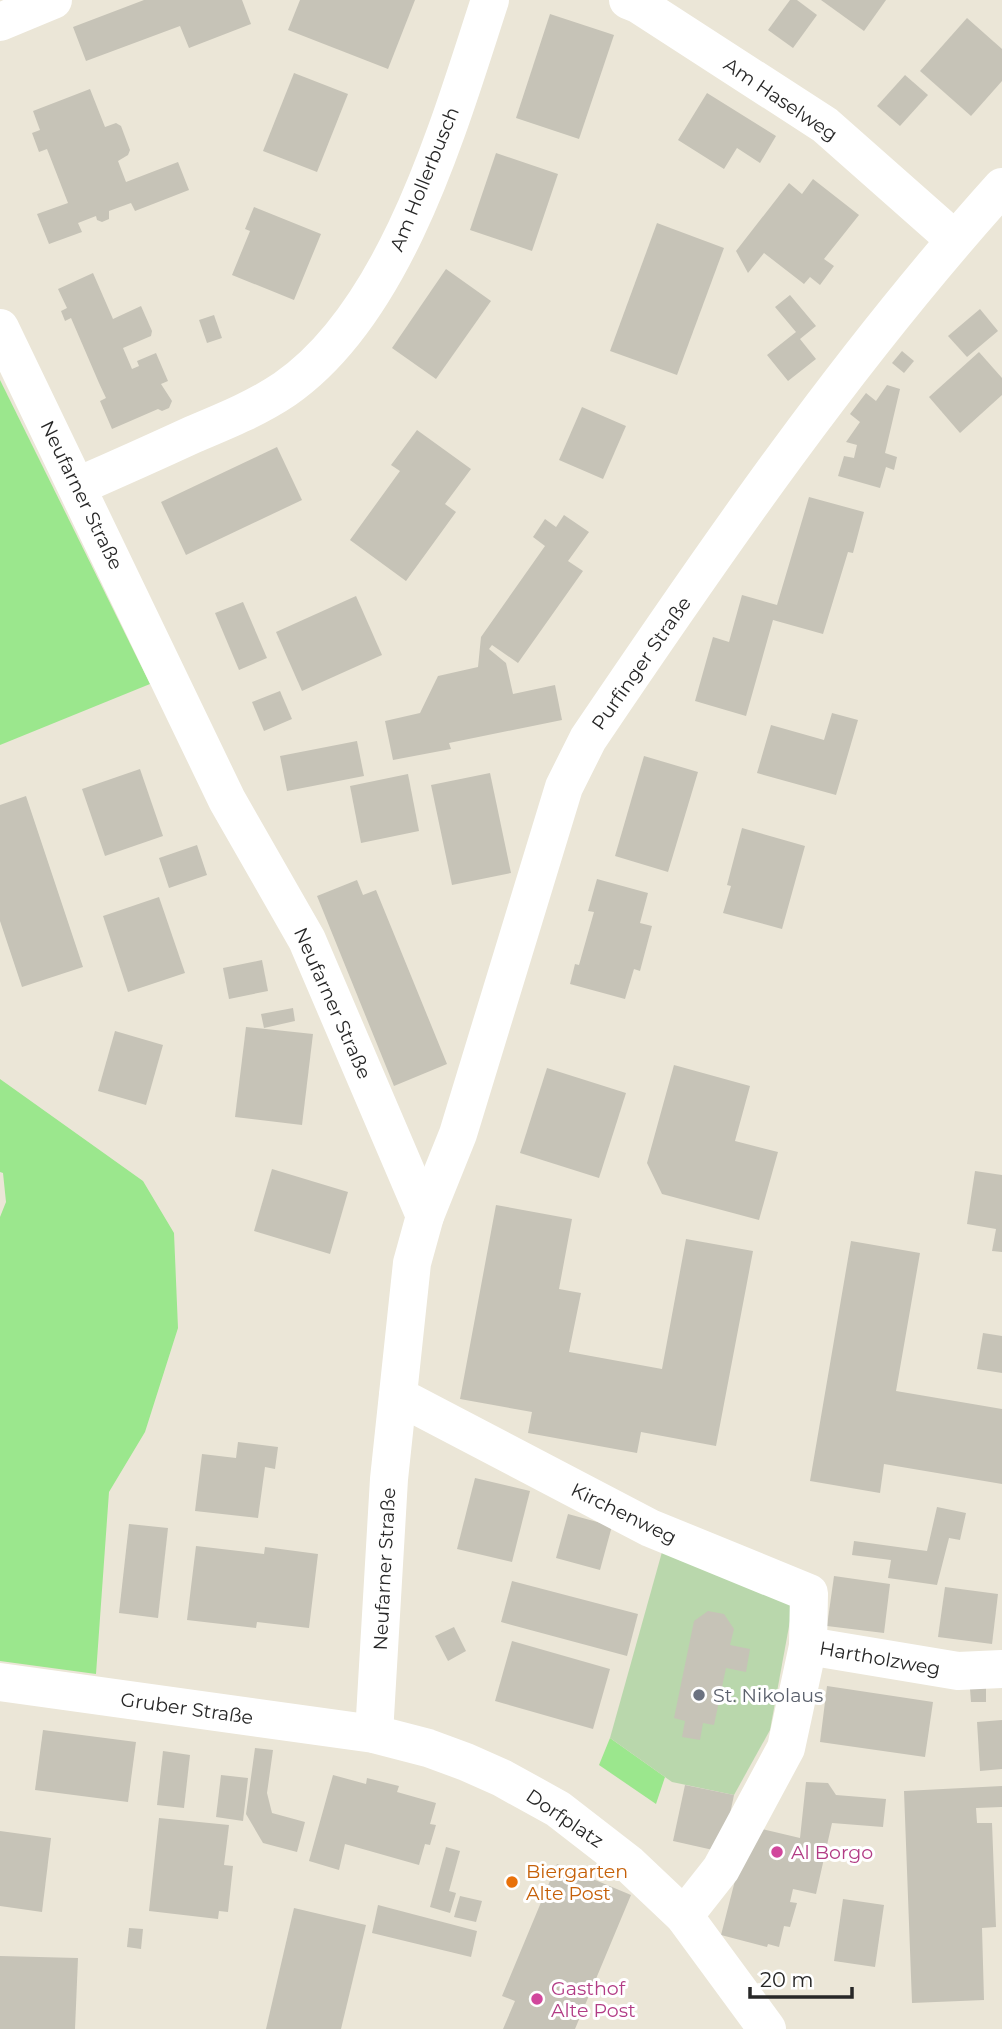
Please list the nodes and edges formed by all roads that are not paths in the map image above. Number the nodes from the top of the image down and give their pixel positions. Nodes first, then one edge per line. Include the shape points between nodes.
1 (53, 0) edge
2 (490, 0) edge
3 (628, 0) edge
4 (0, 22) edge
5 (1002, 187) edge
6 (954, 239) junction
7 (0, 328) edge
8 (78, 486) junction
9 (425, 1216) junction
10 (398, 1396) junction
11 (808, 1646) junction
12 (1002, 1669) edge
13 (0, 1682) edge
14 (374, 1734) junction
15 (684, 1916) junction
16 (767, 2029) edge

1 - 4 street
2 - 8 street, Am Hollerbusch via 413,215 384,273 351,323 284,389 231,418
3 - 6 street, Am Haselweg via 825,125
5 - 6 street, Purfinger Straße
6 - 9 street, Purfinger Straße via 805,428 588,739 564,787 458,1134
7 - 8 street, Neufarner Straße
8 - 9 street, Neufarner Straße via 227,800 307,940
9 - 10 street, Neufarner Straße via 412,1263
10 - 11 street, Kirchenweg via 650,1528 809,1593
10 - 14 street, Neufarner Straße
11 - 12 street, Hartholzweg via 958,1671
11 - 15 street, Hartholzweg via 786,1748 722,1869
13 - 14 street, Gruber Straße
14 - 15 street, Dorfplatz via 466,1762 558,1809 629,1864
15 - 16 street, Dorfplatz

